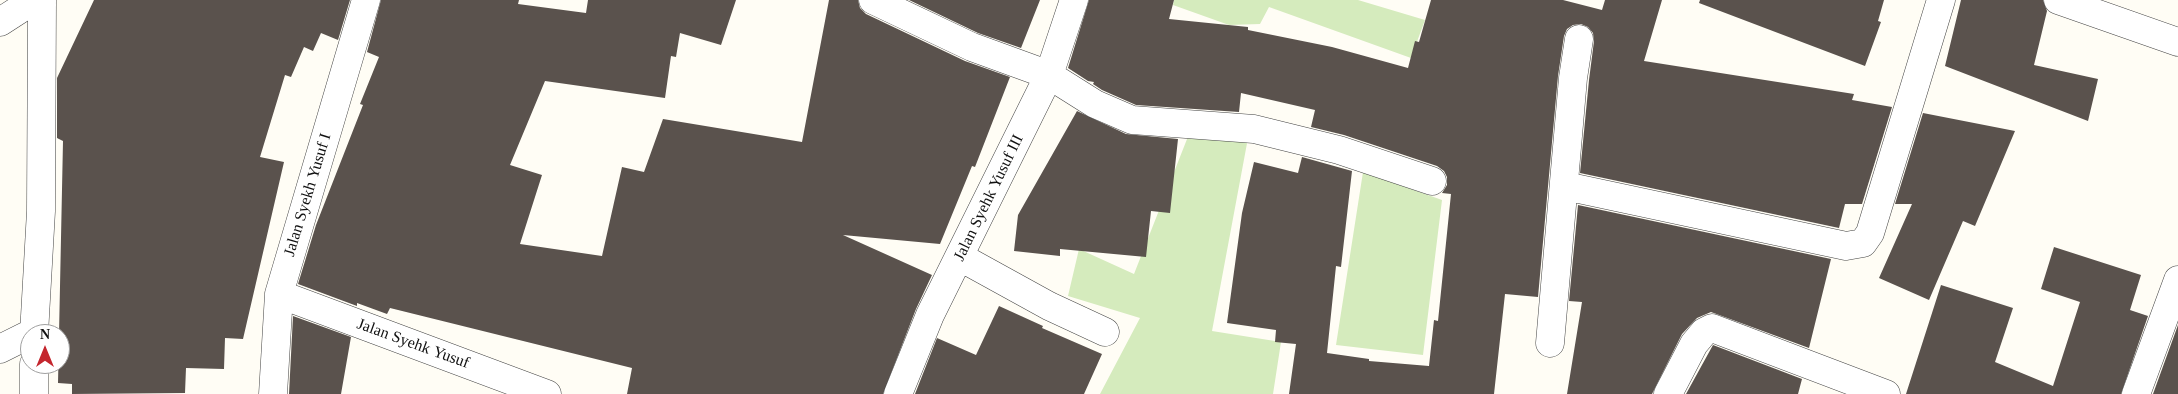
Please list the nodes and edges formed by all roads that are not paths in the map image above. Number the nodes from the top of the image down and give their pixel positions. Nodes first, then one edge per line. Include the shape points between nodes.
1 (34, 0) edge
2 (42, 0) edge
3 (366, 0) edge
4 (873, 0) edge
5 (1074, 0) edge
6 (1942, 0) edge
7 (2058, 0) edge
8 (0, 22) edge
9 (1579, 39) dead end
10 (2178, 42) edge
11 (1050, 75) junction
12 (1432, 181) dead end
13 (1565, 186) junction
14 (960, 257) junction
15 (2178, 280) edge
16 (279, 294) junction
17 (33, 324) edge
18 (1104, 332) dead end
19 (20, 340) edge
20 (1550, 343) dead end
21 (0, 349) edge
22 (34, 374) edge
23 (34, 394) edge
24 (273, 394) edge
25 (547, 394) edge
26 (898, 394) edge
27 (1668, 394) edge
28 (1886, 394) edge
29 (2136, 394) edge

1 - 8 street
2 - 17 street via 41,211
3 - 16 street, Jalan Syekh Yusuf I
4 - 11 street via 972,47
5 - 11 street, Jalan Syehk Yusuf III
6 - 13 street via 1870,233 1863,242 1846,246
7 - 10 street
9 - 13 street
11 - 12 street via 1095,104 1132,120 1254,129 1339,150
11 - 14 street, Jalan Syehk Yusuf III
13 - 20 street
14 - 18 street
14 - 26 street, Jalan Syehk Yusuf III via 927,323
15 - 29 street
16 - 24 street, Jalan Syekh Yusuf I
16 - 25 street, Jalan Syehk Yusuf
19 - 21 street
22 - 23 street
27 - 28 street via 1694,344 1712,328

